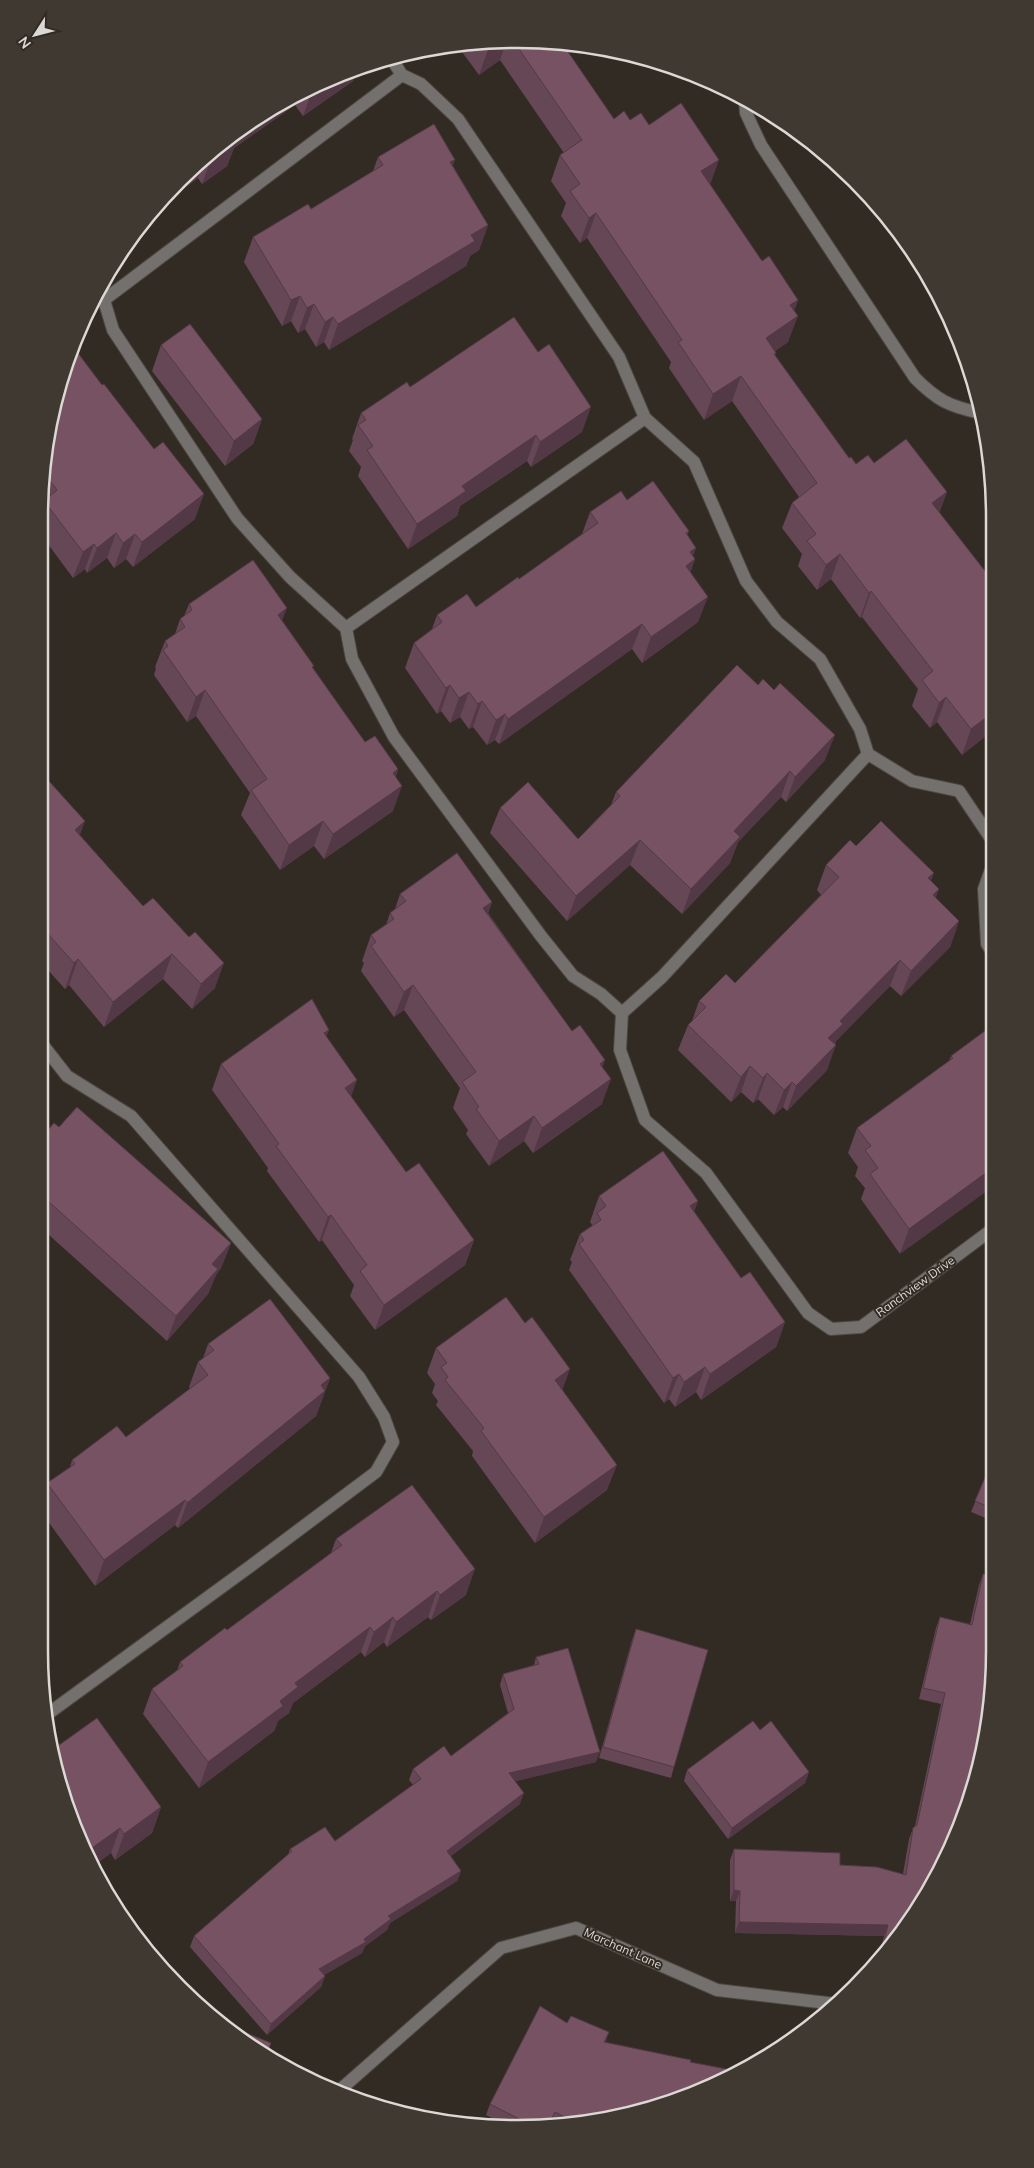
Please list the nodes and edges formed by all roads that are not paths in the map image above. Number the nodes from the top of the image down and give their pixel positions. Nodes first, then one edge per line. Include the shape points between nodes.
1 (394, 63) edge
2 (402, 75) junction
3 (746, 107) edge
4 (103, 295) edge
5 (100, 301) edge
6 (975, 413) edge
7 (645, 418) junction
8 (346, 628) junction
9 (868, 754) junction
10 (986, 831) edge
11 (986, 883) edge
12 (986, 926) edge
13 (622, 1013) junction
14 (48, 1052) edge
15 (986, 1234) edge
16 (52, 1711) edge
17 (828, 2003) edge
18 (343, 2087) edge

1 - 2 street
2 - 4 street
2 - 7 street via 421,84 458,120 618,356
3 - 6 street via 761,145 915,378 932,396
5 - 8 street via 113,330 237,518 290,577
7 - 8 street
7 - 9 street via 694,462 746,581 777,622 820,659 860,729
8 - 13 street via 352,660 394,738 573,976 601,994
9 - 10 street via 912,781 959,792
9 - 13 street via 662,977
11 - 12 street
13 - 15 street, Ranchview Drive via 620,1050 646,1120 706,1173 808,1313 831,1329 860,1327
14 - 16 street via 67,1076 131,1116 359,1377 384,1417 393,1442 376,1472
17 - 18 street, Marchant Lane via 716,1990 576,1928 501,1948

